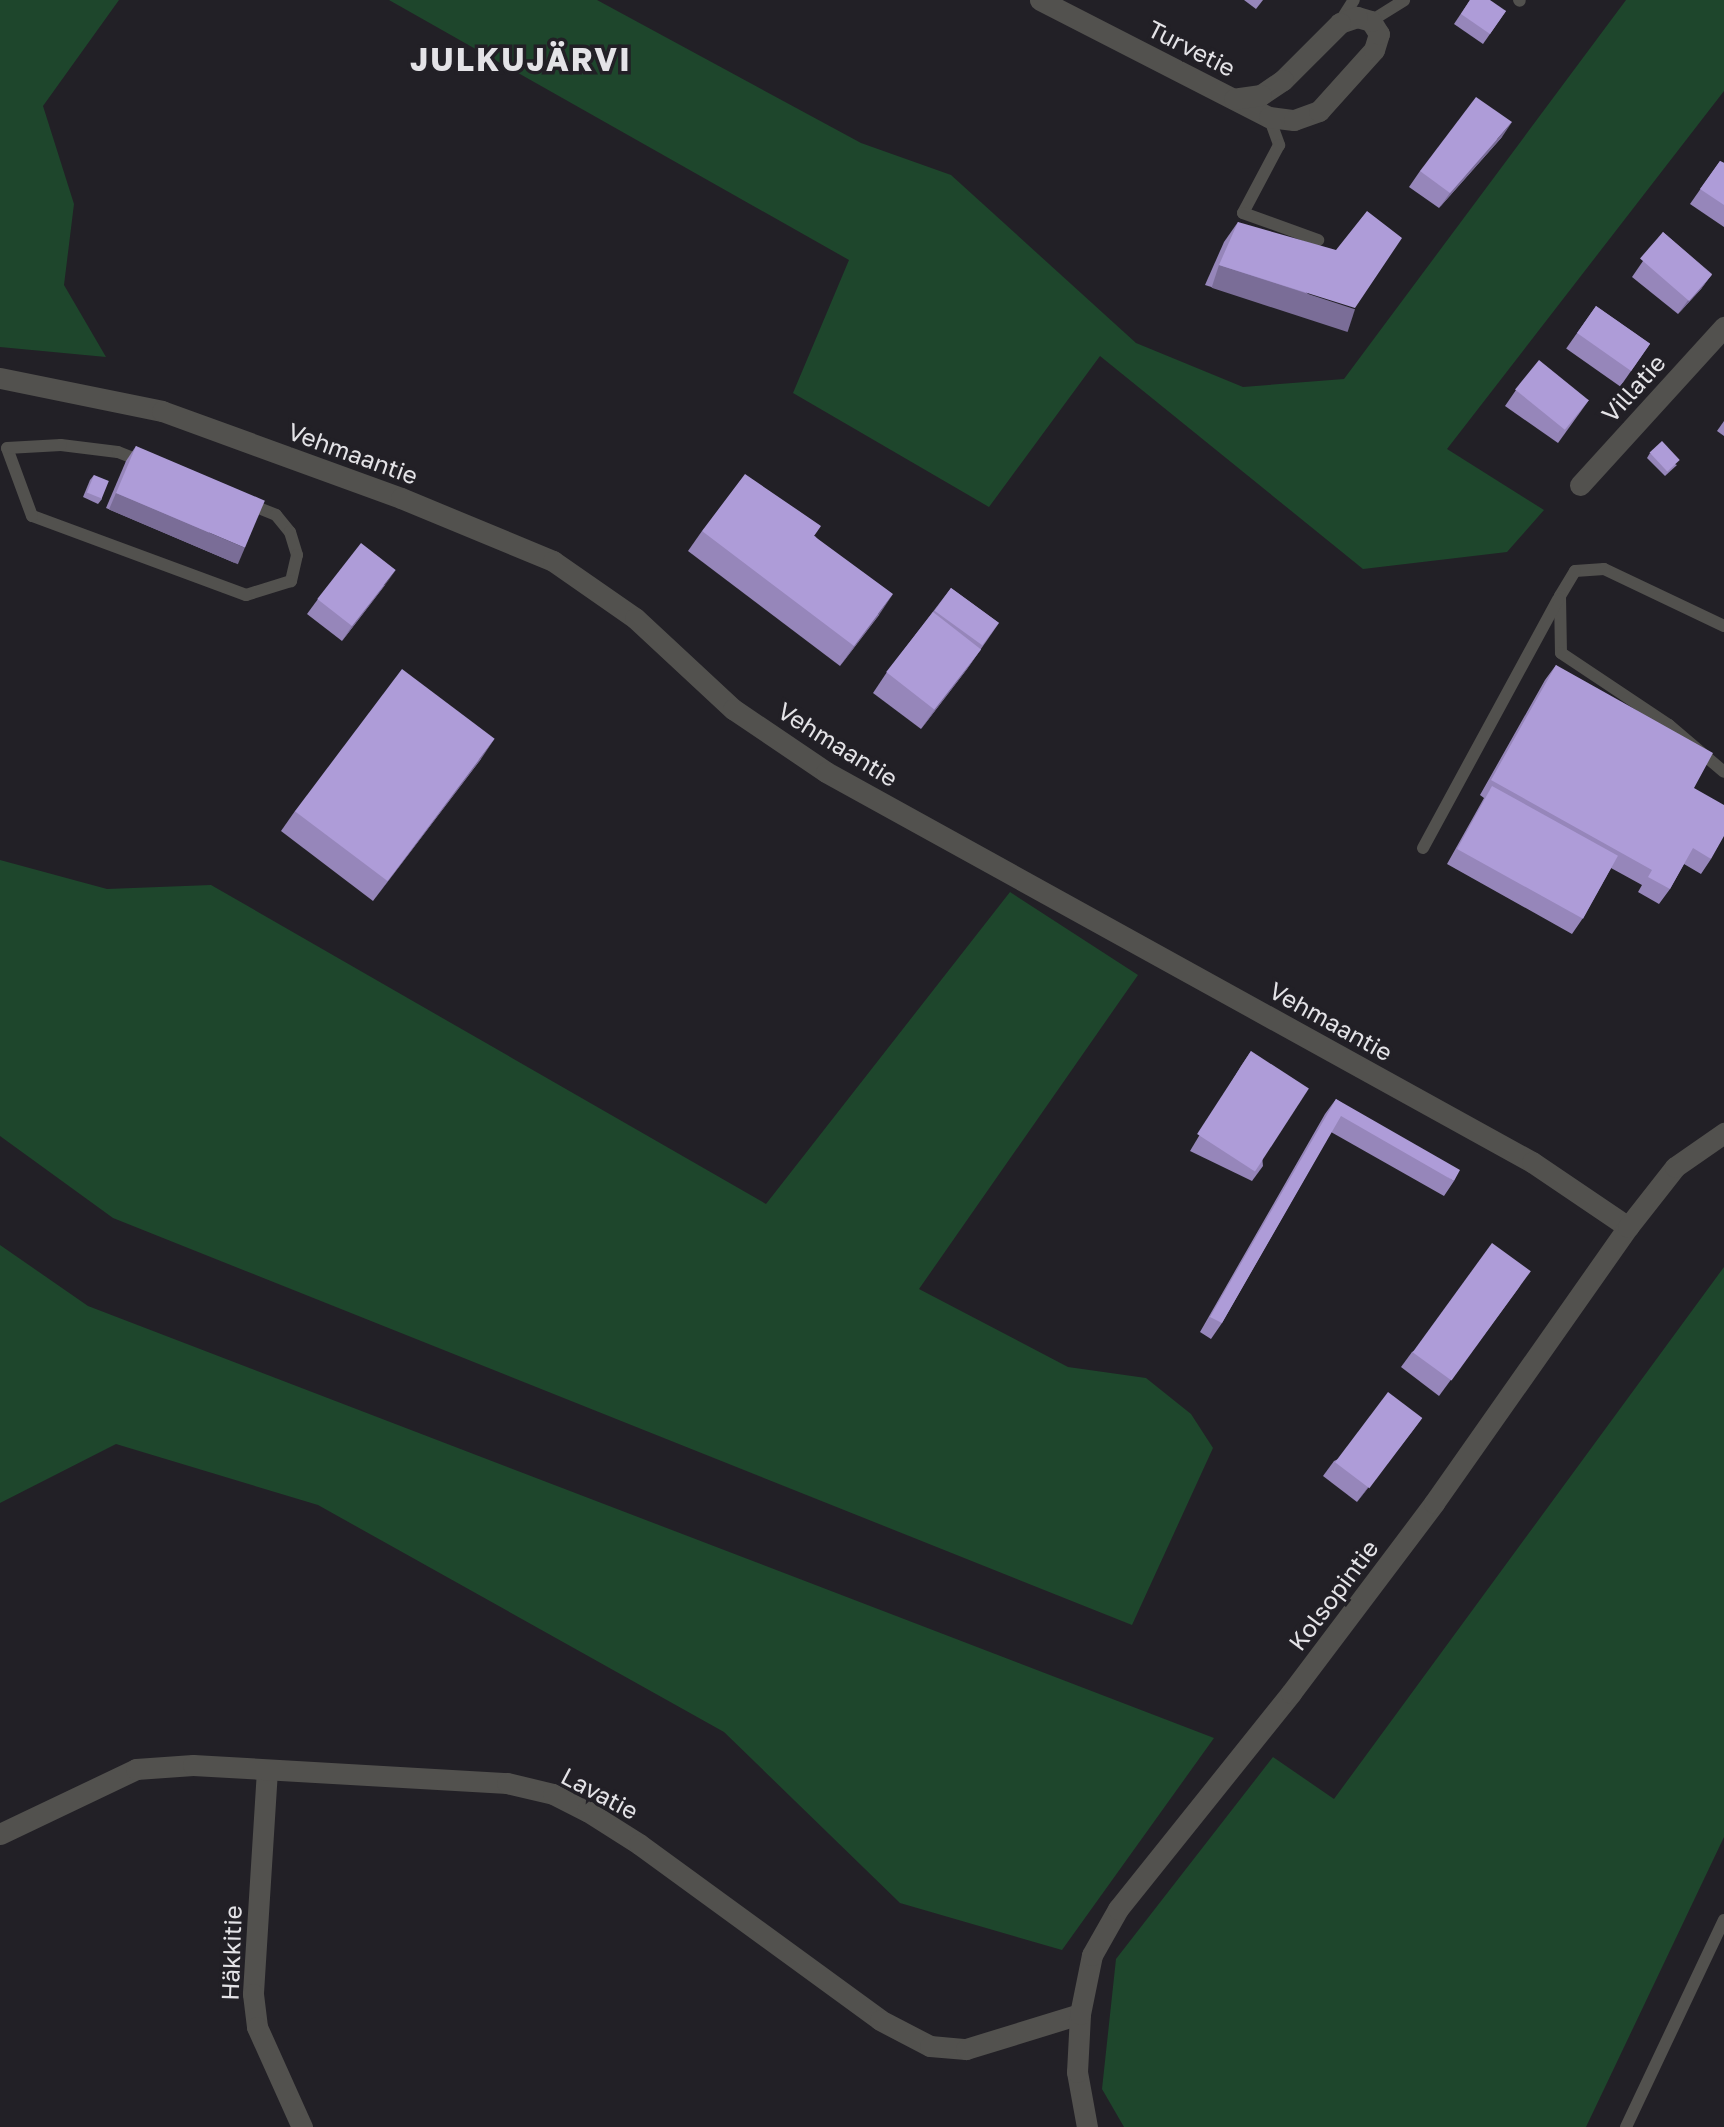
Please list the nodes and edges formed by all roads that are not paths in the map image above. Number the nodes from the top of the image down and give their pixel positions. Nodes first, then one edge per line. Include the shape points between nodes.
1 (1354, 0) edge
2 (1404, 0) edge
3 (1049, 2) edge
4 (1371, 21) junction
5 (1340, 23) junction
6 (1234, 99) junction
7 (1269, 117) junction
8 (1318, 240) dead end
9 (1724, 327) edge
10 (0, 378) edge
11 (1580, 485) dead end
12 (276, 515) joint
13 (1560, 596) junction
14 (1724, 626) edge
15 (1724, 772) edge
16 (1423, 848) dead end
17 (1724, 1133) edge
18 (1628, 1227) junction
19 (267, 1770) junction
20 (0, 1834) edge
21 (1724, 1920) edge
22 (1080, 2014) junction
23 (302, 2127) edge
24 (1087, 2127) edge
25 (1626, 2127) edge

1 - 5 lane
2 - 4 lane
3 - 6 street, Turvetie
4 - 5 street via 1357,17
4 - 7 street, Turvetie via 1379,34 1374,50 1319,111 1294,120
5 - 6 street, Turvetie via 1283,80 1261,95
6 - 7 street, Turvetie
7 - 8 lane via 1279,145 1243,213
9 - 11 street, Villatie
10 - 18 street, Vehmaantie via 162,411 401,498 553,561 635,618 733,709 826,772 1532,1162
12 - 12 lane via 290,532 297,555 291,581 246,595 32,516 7,448 61,445 118,452
13 - 14 lane via 1575,571 1604,569
13 - 15 lane via 1561,653 1668,726
13 - 16 lane
17 - 18 street, Kolsopintie via 1675,1167
18 - 22 street, Kolsopintie via 1434,1503 1292,1693 1118,1909 1092,1955
19 - 20 street, Lavatie via 193,1765 136,1769
19 - 22 street, Lavatie via 507,1783 553,1794 639,1844 880,2020 930,2046 966,2049
19 - 23 street, Häkkitie via 253,1994 257,2027
21 - 25 lane
22 - 24 street, Kolsopintie via 1077,2072

